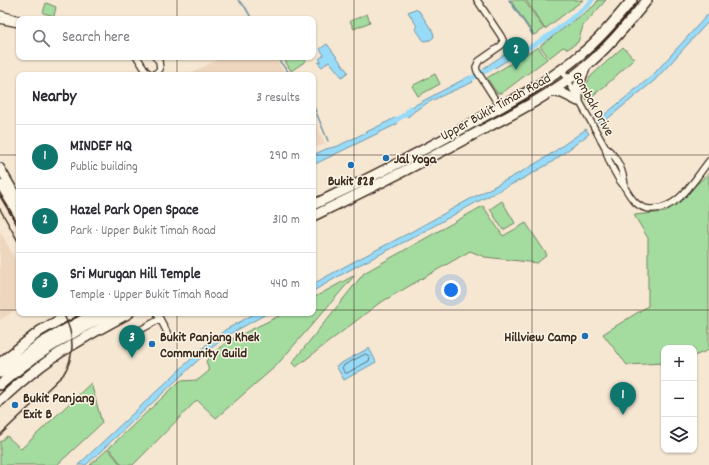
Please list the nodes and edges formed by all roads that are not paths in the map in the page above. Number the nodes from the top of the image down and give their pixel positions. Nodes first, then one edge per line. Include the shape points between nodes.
1 (476, 0) edge
2 (632, 0) edge
3 (648, 0) edge
4 (0, 14) edge
5 (619, 16) junction
6 (16, 18) edge
7 (0, 20) edge
8 (630, 22) junction
9 (16, 23) edge
10 (139, 60) edge
11 (158, 60) edge
12 (586, 66) junction
13 (562, 70) junction
14 (147, 72) edge
15 (157, 72) edge
16 (568, 80) junction
17 (552, 91) junction
18 (578, 100) junction
19 (500, 107) junction
20 (709, 161) edge
21 (0, 169) edge
22 (0, 184) edge
23 (16, 196) edge
24 (316, 204) edge
25 (16, 211) edge
26 (316, 215) edge
27 (65, 316) edge
28 (90, 316) edge
29 (105, 316) edge
30 (124, 316) edge
31 (158, 316) edge
32 (160, 319) junction
33 (126, 338) dead end
34 (170, 338) dead end
35 (0, 363) edge
36 (0, 374) edge
37 (0, 385) edge
38 (0, 401) edge

1 - 19 street via 503,40 502,45 476,63 477,71
2 - 5 highway, Upper Bukit Timah Road
3 - 8 highway, Upper Bukit Timah Road
4 - 6 street
5 - 8 highway via 625,16
5 - 13 highway, Upper Bukit Timah Road via 598,40
7 - 9 street
8 - 12 highway, Upper Bukit Timah Road
10 - 14 street
11 - 15 street via 160,69
12 - 16 highway, Upper Bukit Timah Road
12 - 18 highway via 578,86
13 - 16 street, Gombak Drive
13 - 19 highway, Upper Bukit Timah Road
16 - 17 highway, Upper Bukit Timah Road
16 - 18 street, Gombak Drive
17 - 18 highway
17 - 26 highway, Upper Bukit Timah Road via 452,147
18 - 20 street, Gombak Drive via 622,172 629,196 639,205 657,209 671,204 679,198
19 - 24 highway, Upper Bukit Timah Road via 381,173
21 - 23 main road
22 - 25 main road
27 - 35 highway via 40,331
28 - 36 highway via 43,342
29 - 37 highway via 49,347
30 - 38 highway via 51,359
31 - 32 street
32 - 33 street
32 - 34 street

